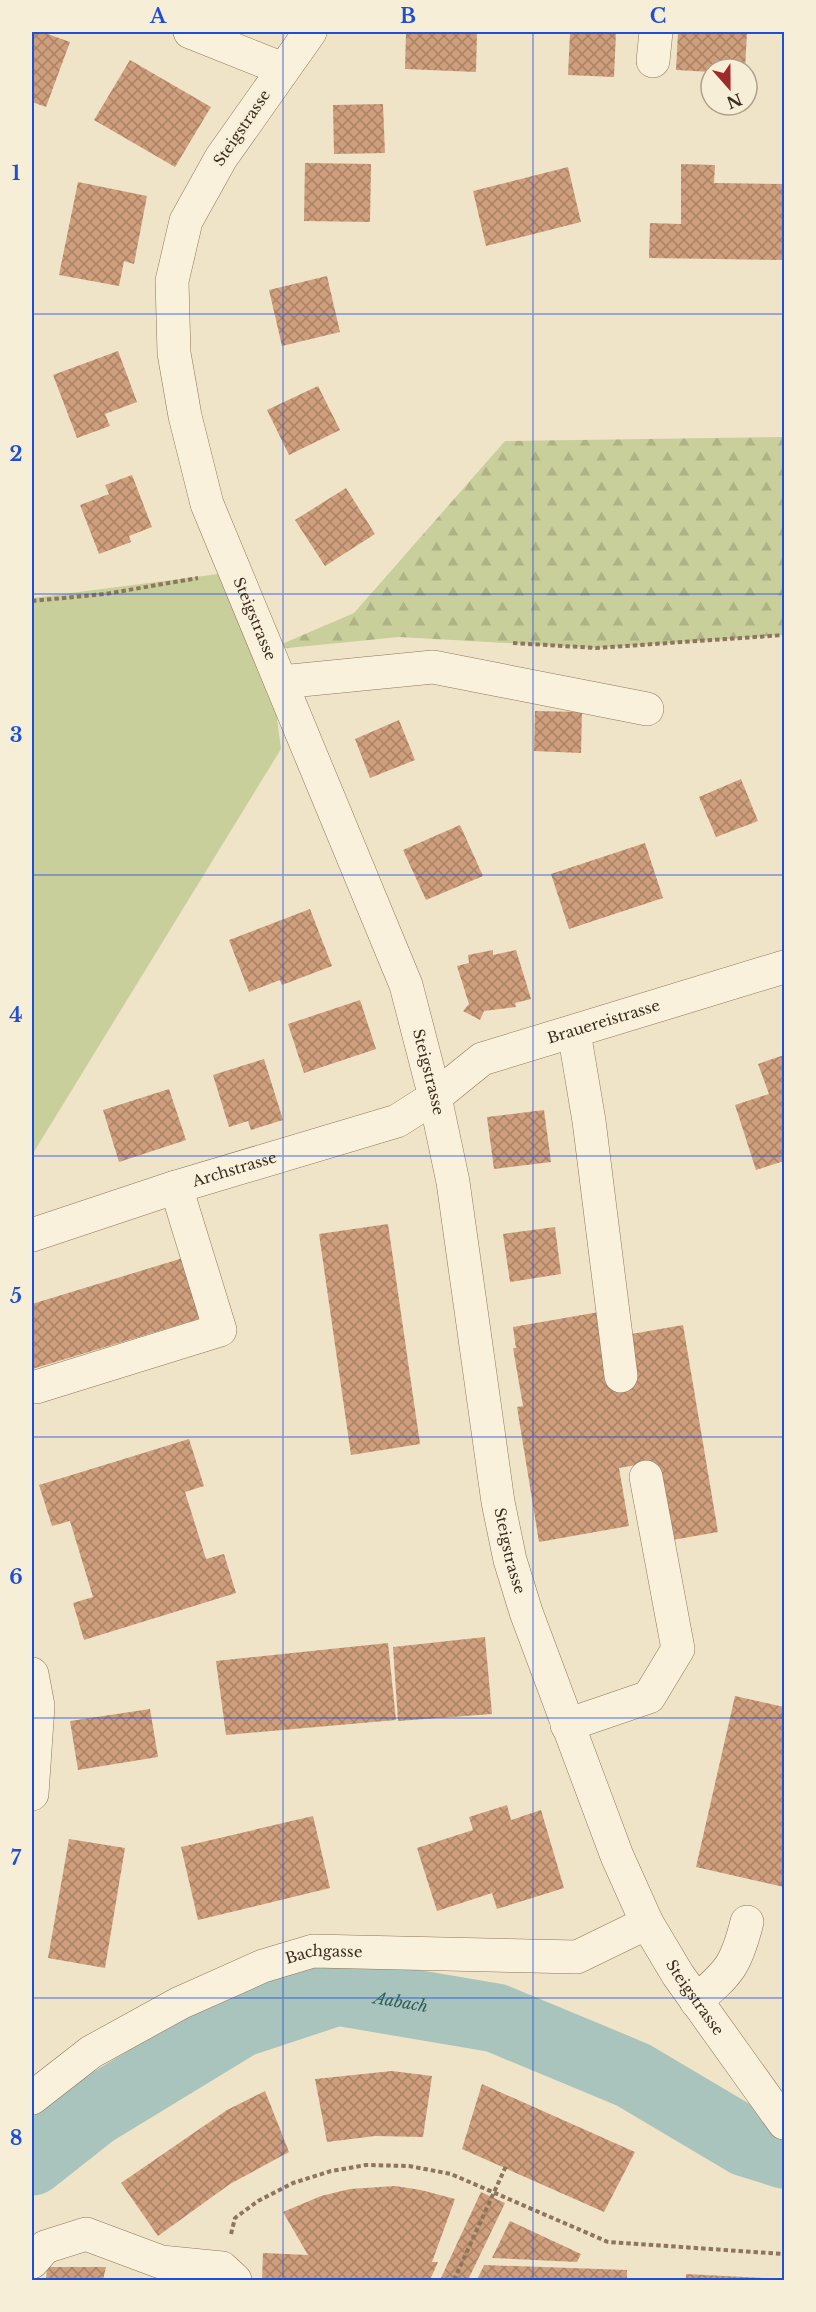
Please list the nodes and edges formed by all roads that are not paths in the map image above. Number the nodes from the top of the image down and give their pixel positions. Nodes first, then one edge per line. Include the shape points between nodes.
1 (190, 32) edge
2 (310, 32) edge
3 (283, 69) junction
4 (281, 682) junction
5 (647, 709) dead end
6 (784, 967) edge
7 (574, 1032) junction
8 (435, 1097) junction
9 (176, 1187) junction
10 (32, 1235) edge
11 (621, 1376) dead end
12 (36, 1387) dead end
13 (646, 1477) dead end
14 (32, 1674) edge
15 (567, 1725) junction
16 (32, 1794) edge
17 (747, 1922) dead end
18 (647, 1923) junction
19 (696, 2001) junction
20 (32, 2098) edge
21 (784, 2123) edge
22 (38, 2254) edge
23 (229, 2274) edge

1 - 3 street
2 - 3 street, Steigstrasse
3 - 4 street, Steigstrasse via 221,158 186,221 172,281 174,353 207,504
4 - 5 street via 433,667
4 - 8 street, Steigstrasse via 406,985
6 - 7 street, Brauereistrasse
7 - 8 street, Brauereistrasse via 482,1059
7 - 11 street
8 - 9 street, Archstrasse via 397,1121
8 - 15 street, Steigstrasse via 453,1182 498,1502 510,1560
9 - 10 street, Archstrasse
9 - 12 street via 220,1330
13 - 15 street via 678,1649 649,1697
14 - 16 street via 38,1706
15 - 18 street, Steigstrasse
17 - 19 street via 739,1956 722,1979
18 - 19 street, Steigstrasse
18 - 20 street, Bachgasse via 577,1957 314,1951 263,1966 180,2003 91,2052
19 - 21 street, Steigstrasse
22 - 23 street via 86,2234 160,2262

